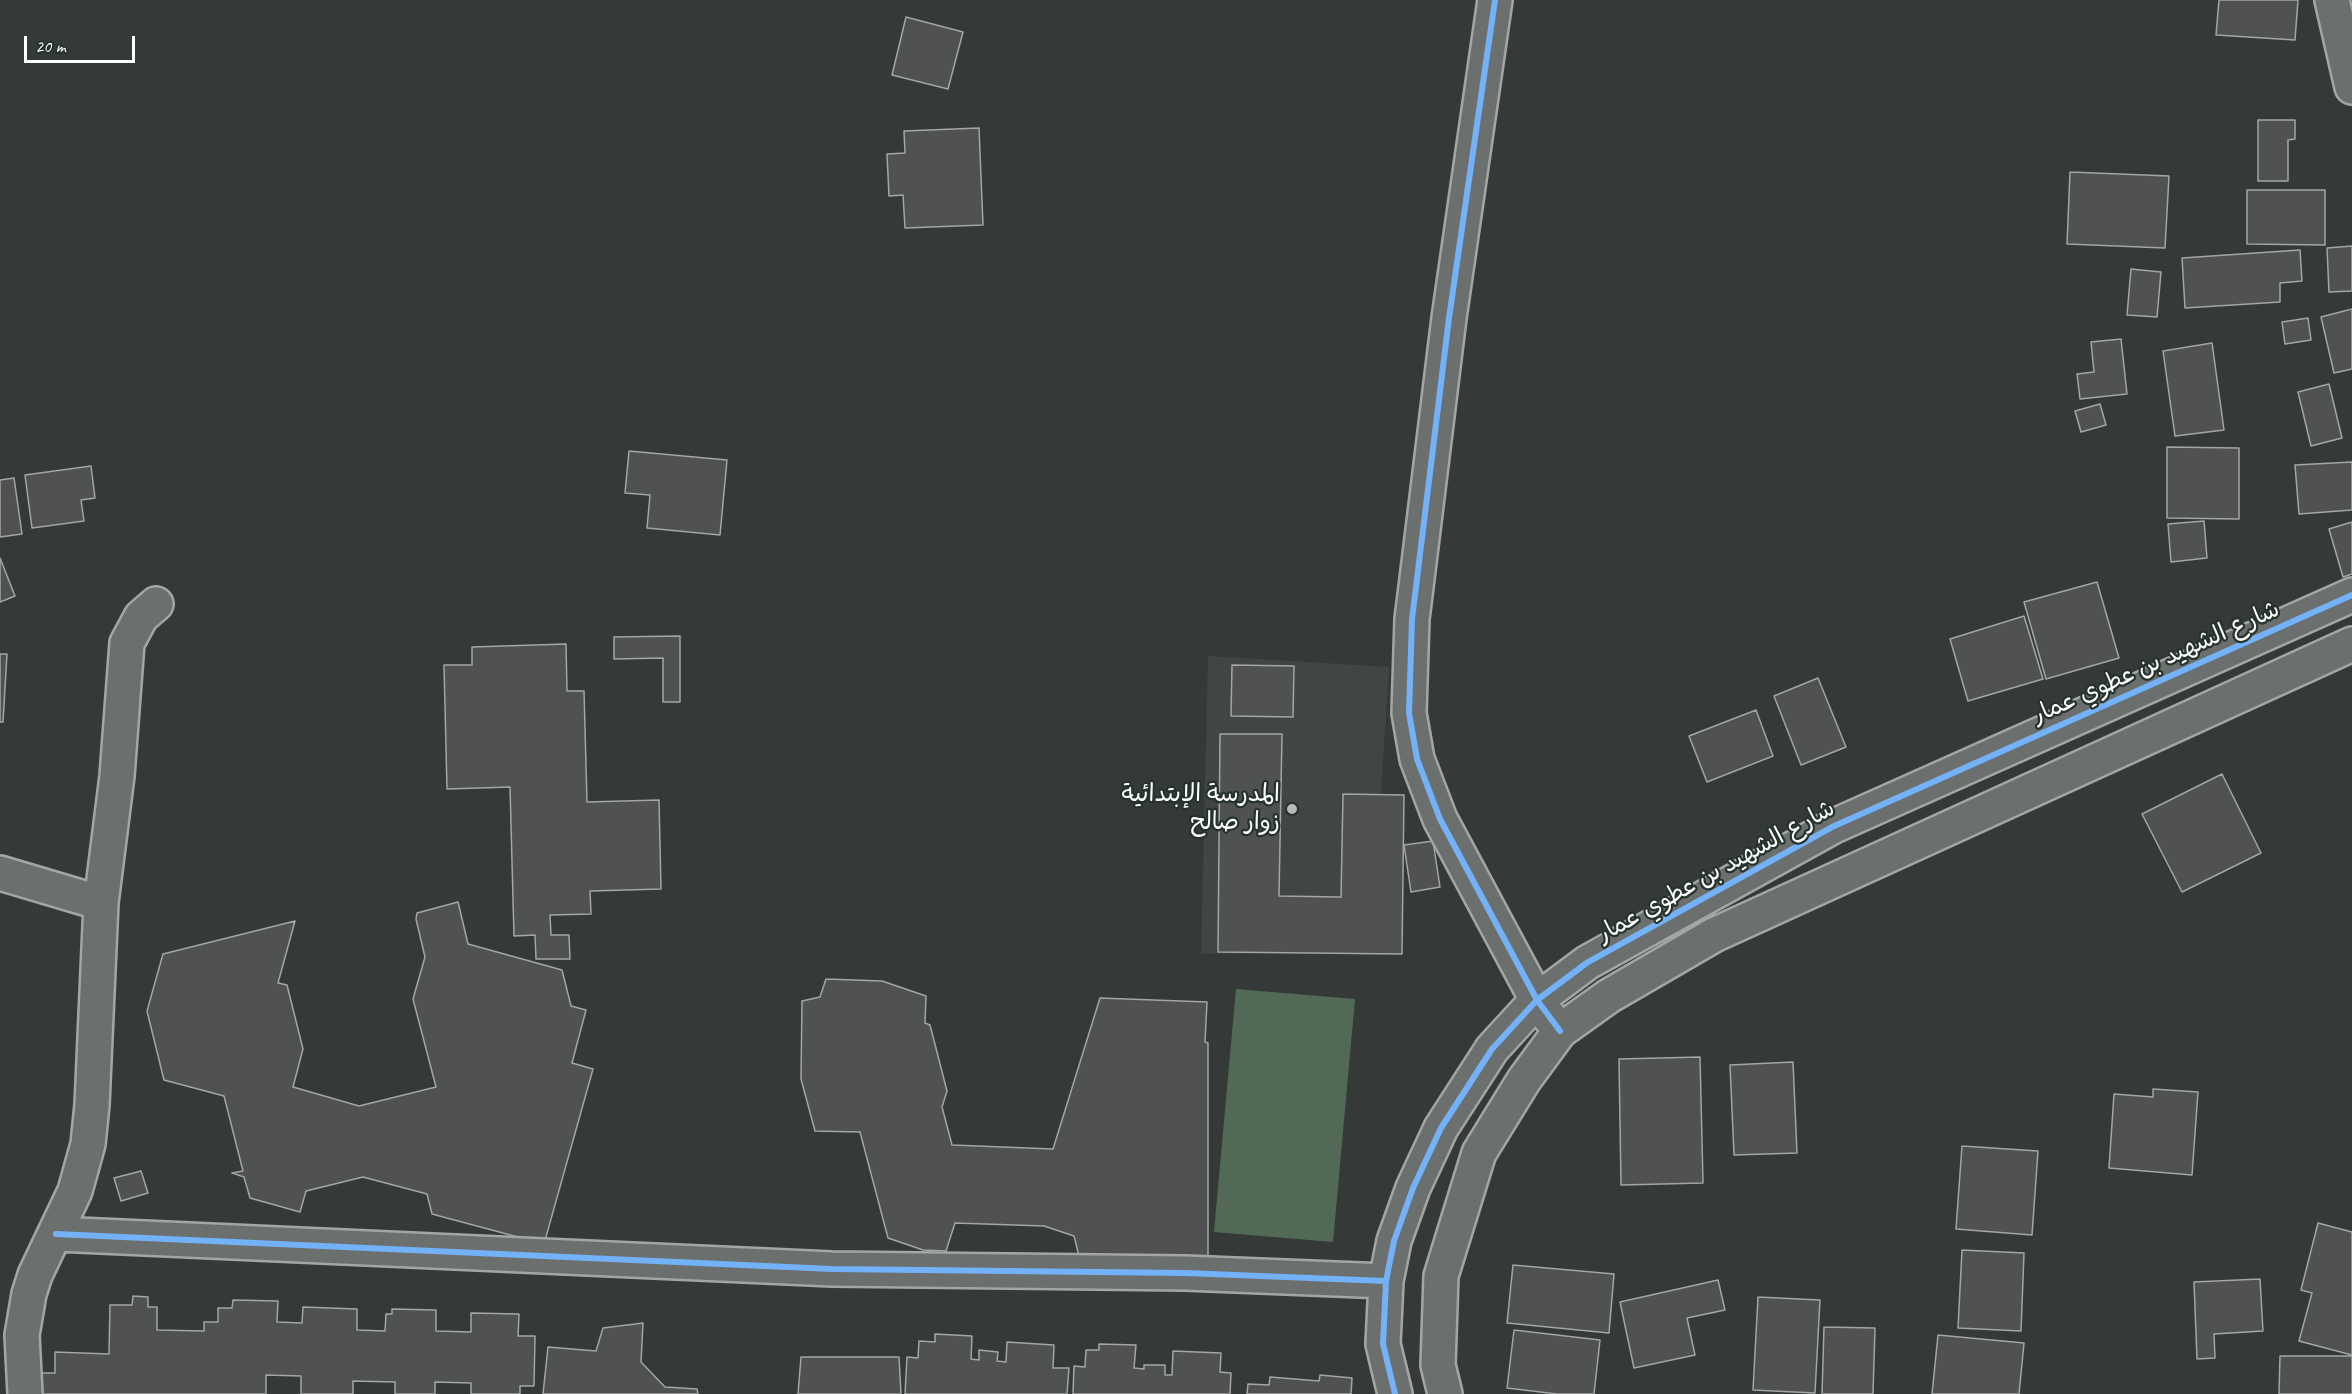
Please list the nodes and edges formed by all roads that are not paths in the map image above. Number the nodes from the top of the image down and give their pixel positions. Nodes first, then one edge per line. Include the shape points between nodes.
1 (1495, 0) edge
2 (2332, 0) edge
3 (2352, 87) edge
4 (2352, 595) edge
5 (156, 604) dead end
6 (2351, 646) edge
7 (0, 873) edge
8 (100, 903) junction
9 (1537, 1000) junction
10 (1560, 1031) junction
11 (56, 1234) junction
12 (1386, 1281) junction
13 (25, 1394) edge
14 (1395, 1394) edge
15 (1445, 1394) edge

1 - 9 street via 1449,318 1412,619 1409,713 1417,759 1440,819
2 - 3 street
4 - 9 street, شارع الشهيد بن عطوي عمار via 1832,827 1588,962
5 - 8 street via 141,617 127,644 117,776
6 - 10 street via 1714,935 1609,996
7 - 8 street
8 - 11 street via 88,1144 75,1191
9 - 10 street
9 - 12 street, شارع الشهيد بن عطوي عمار via 1492,1049 1442,1128 1413,1188 1394,1241
10 - 15 street via 1479,1153 1441,1276 1438,1365
11 - 12 street via 832,1269 1185,1273
11 - 13 street via 35,1275 25,1313
12 - 14 street, شارع الشهيد بن عطوي عمار via 1383,1344

